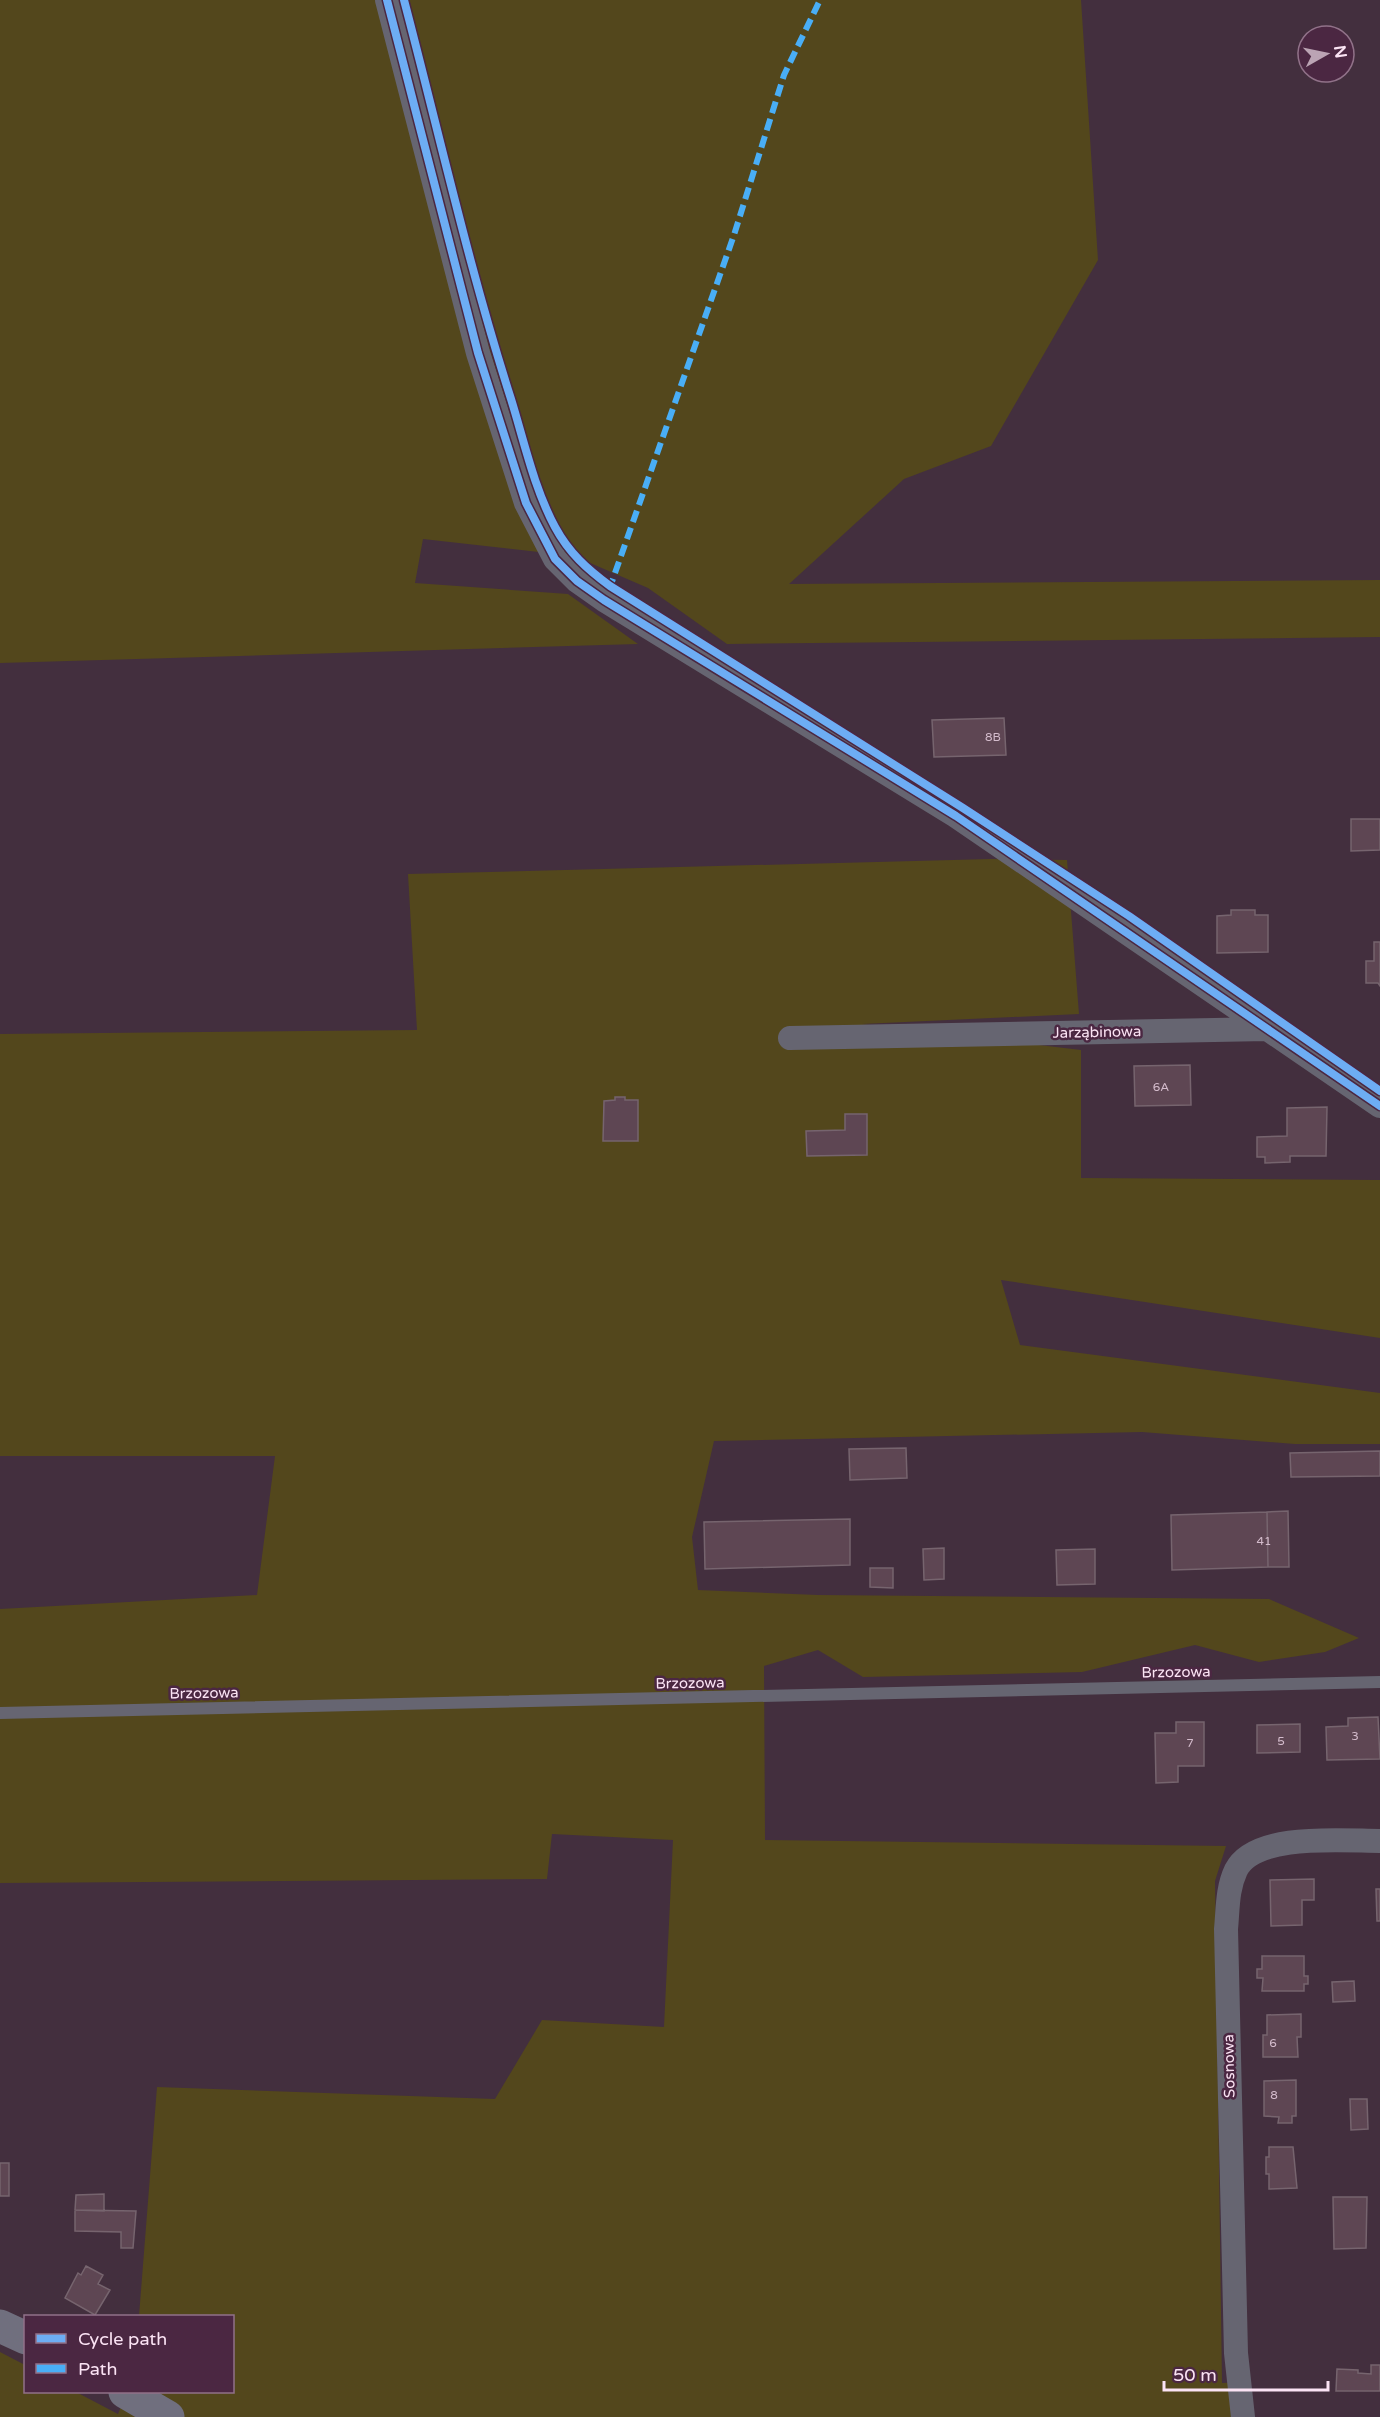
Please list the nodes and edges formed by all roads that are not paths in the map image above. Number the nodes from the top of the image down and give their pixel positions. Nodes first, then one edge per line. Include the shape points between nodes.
1 (387, 0) edge
2 (1267, 1029) junction
3 (790, 1038) dead end
4 (1380, 1106) edge
5 (1380, 1682) edge
6 (0, 1713) edge
7 (1380, 1841) edge
8 (0, 2326) edge
9 (24, 2337) edge
10 (128, 2393) edge
11 (168, 2417) edge
12 (1243, 2417) edge

1 - 2 street via 478,353 526,503 555,559 604,600 956,816
2 - 3 street, Jarząbinowa
2 - 4 street
5 - 6 lane, Brzozowa
7 - 12 street, Sosnowa via 1288,1841 1255,1852 1237,1868 1229,1889 1226,1929 1236,2353
8 - 9 street
10 - 11 street

